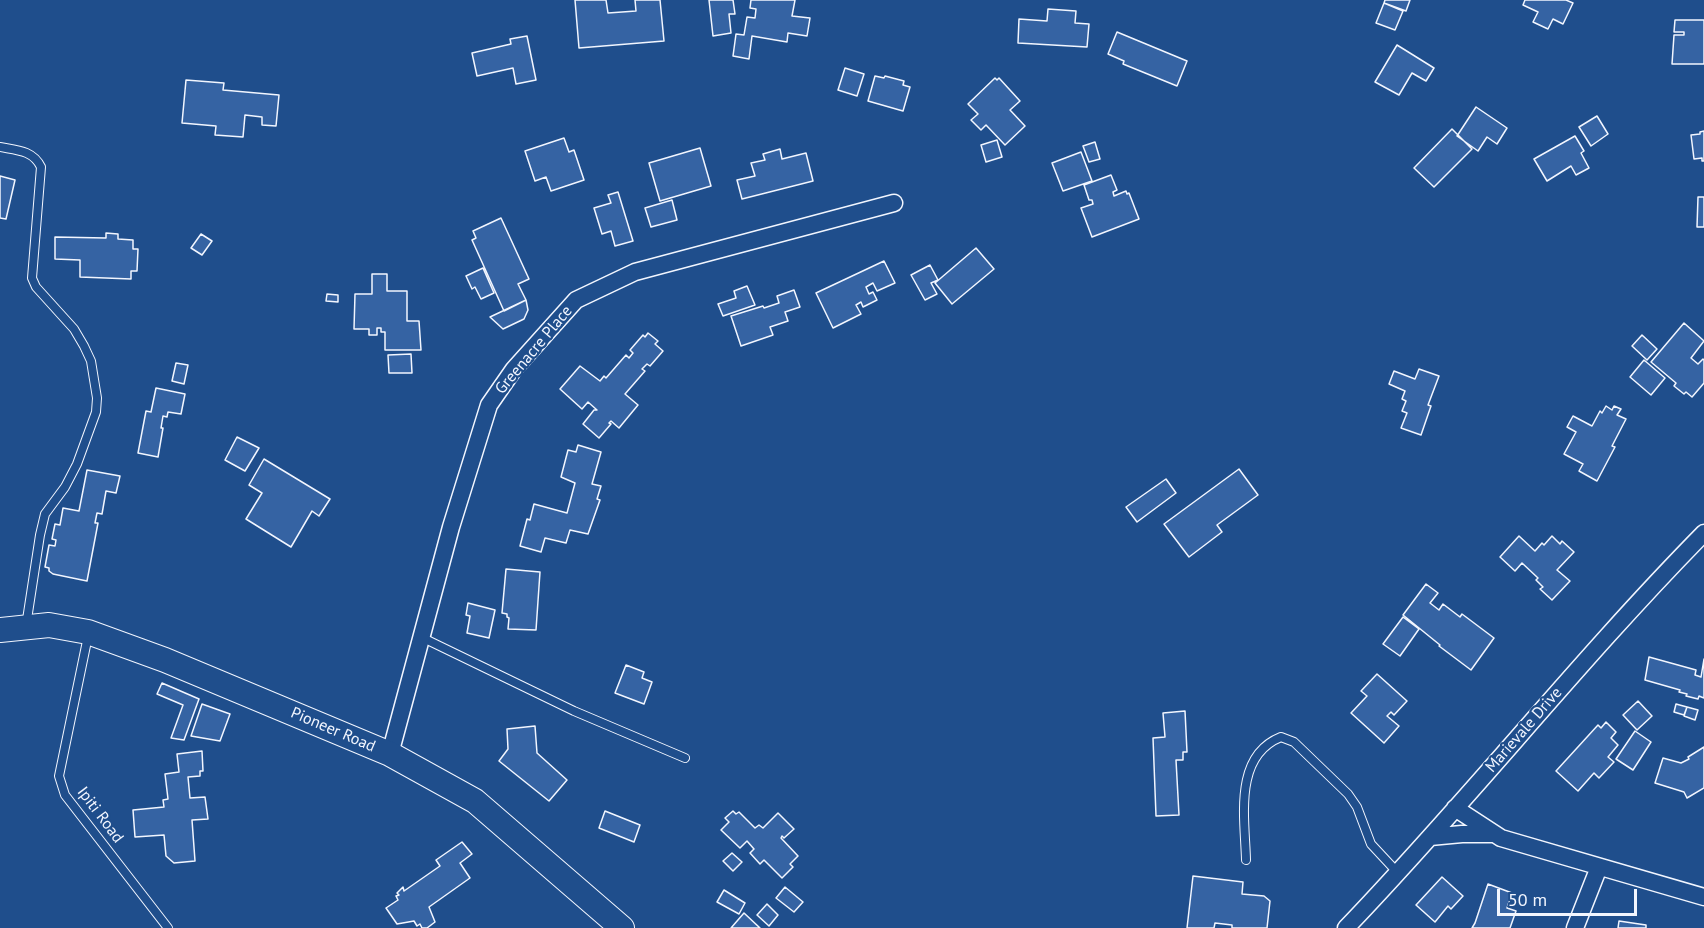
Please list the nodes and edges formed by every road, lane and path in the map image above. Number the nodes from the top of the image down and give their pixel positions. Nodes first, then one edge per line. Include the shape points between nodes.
1 (0, 147) edge
2 (894, 203) dead end
3 (1704, 533) edge
4 (26, 626) junction
5 (0, 630) edge
6 (88, 632) junction
7 (421, 637) junction
8 (390, 754) junction
9 (685, 758) dead end
10 (1455, 808) junction
11 (1493, 834) junction
12 (1430, 837) junction
13 (1246, 860) dead end
14 (1599, 867) junction
15 (1398, 874) junction
16 (1704, 897) edge
17 (168, 928) edge
18 (622, 928) edge
19 (1346, 928) edge
20 (1575, 928) edge

1 - 4 lane via 30,153 40,166 32,278 84,346 91,361 97,398 77,464 45,514
2 - 7 street, Greenacre Place via 635,272 576,300 514,369 489,405
3 - 10 street, Marievale Drive
4 - 5 main road, Pioneer Road
4 - 6 main road, Pioneer Road via 49,625
6 - 8 main road, Pioneer Road
6 - 17 lane, Ipiti Road via 59,776 65,795
7 - 8 street, Greenacre Place
7 - 9 lane via 574,711
8 - 18 main road, Pioneer Road via 475,801
10 - 11 street
10 - 12 street, Marievale Drive
11 - 12 street
11 - 14 street
12 - 15 street, Marievale Drive
13 - 15 lane via 1246,781 1260,751 1281,737 1294,742 1348,794 1371,844
14 - 16 street
14 - 20 street
15 - 19 street, Marievale Drive

